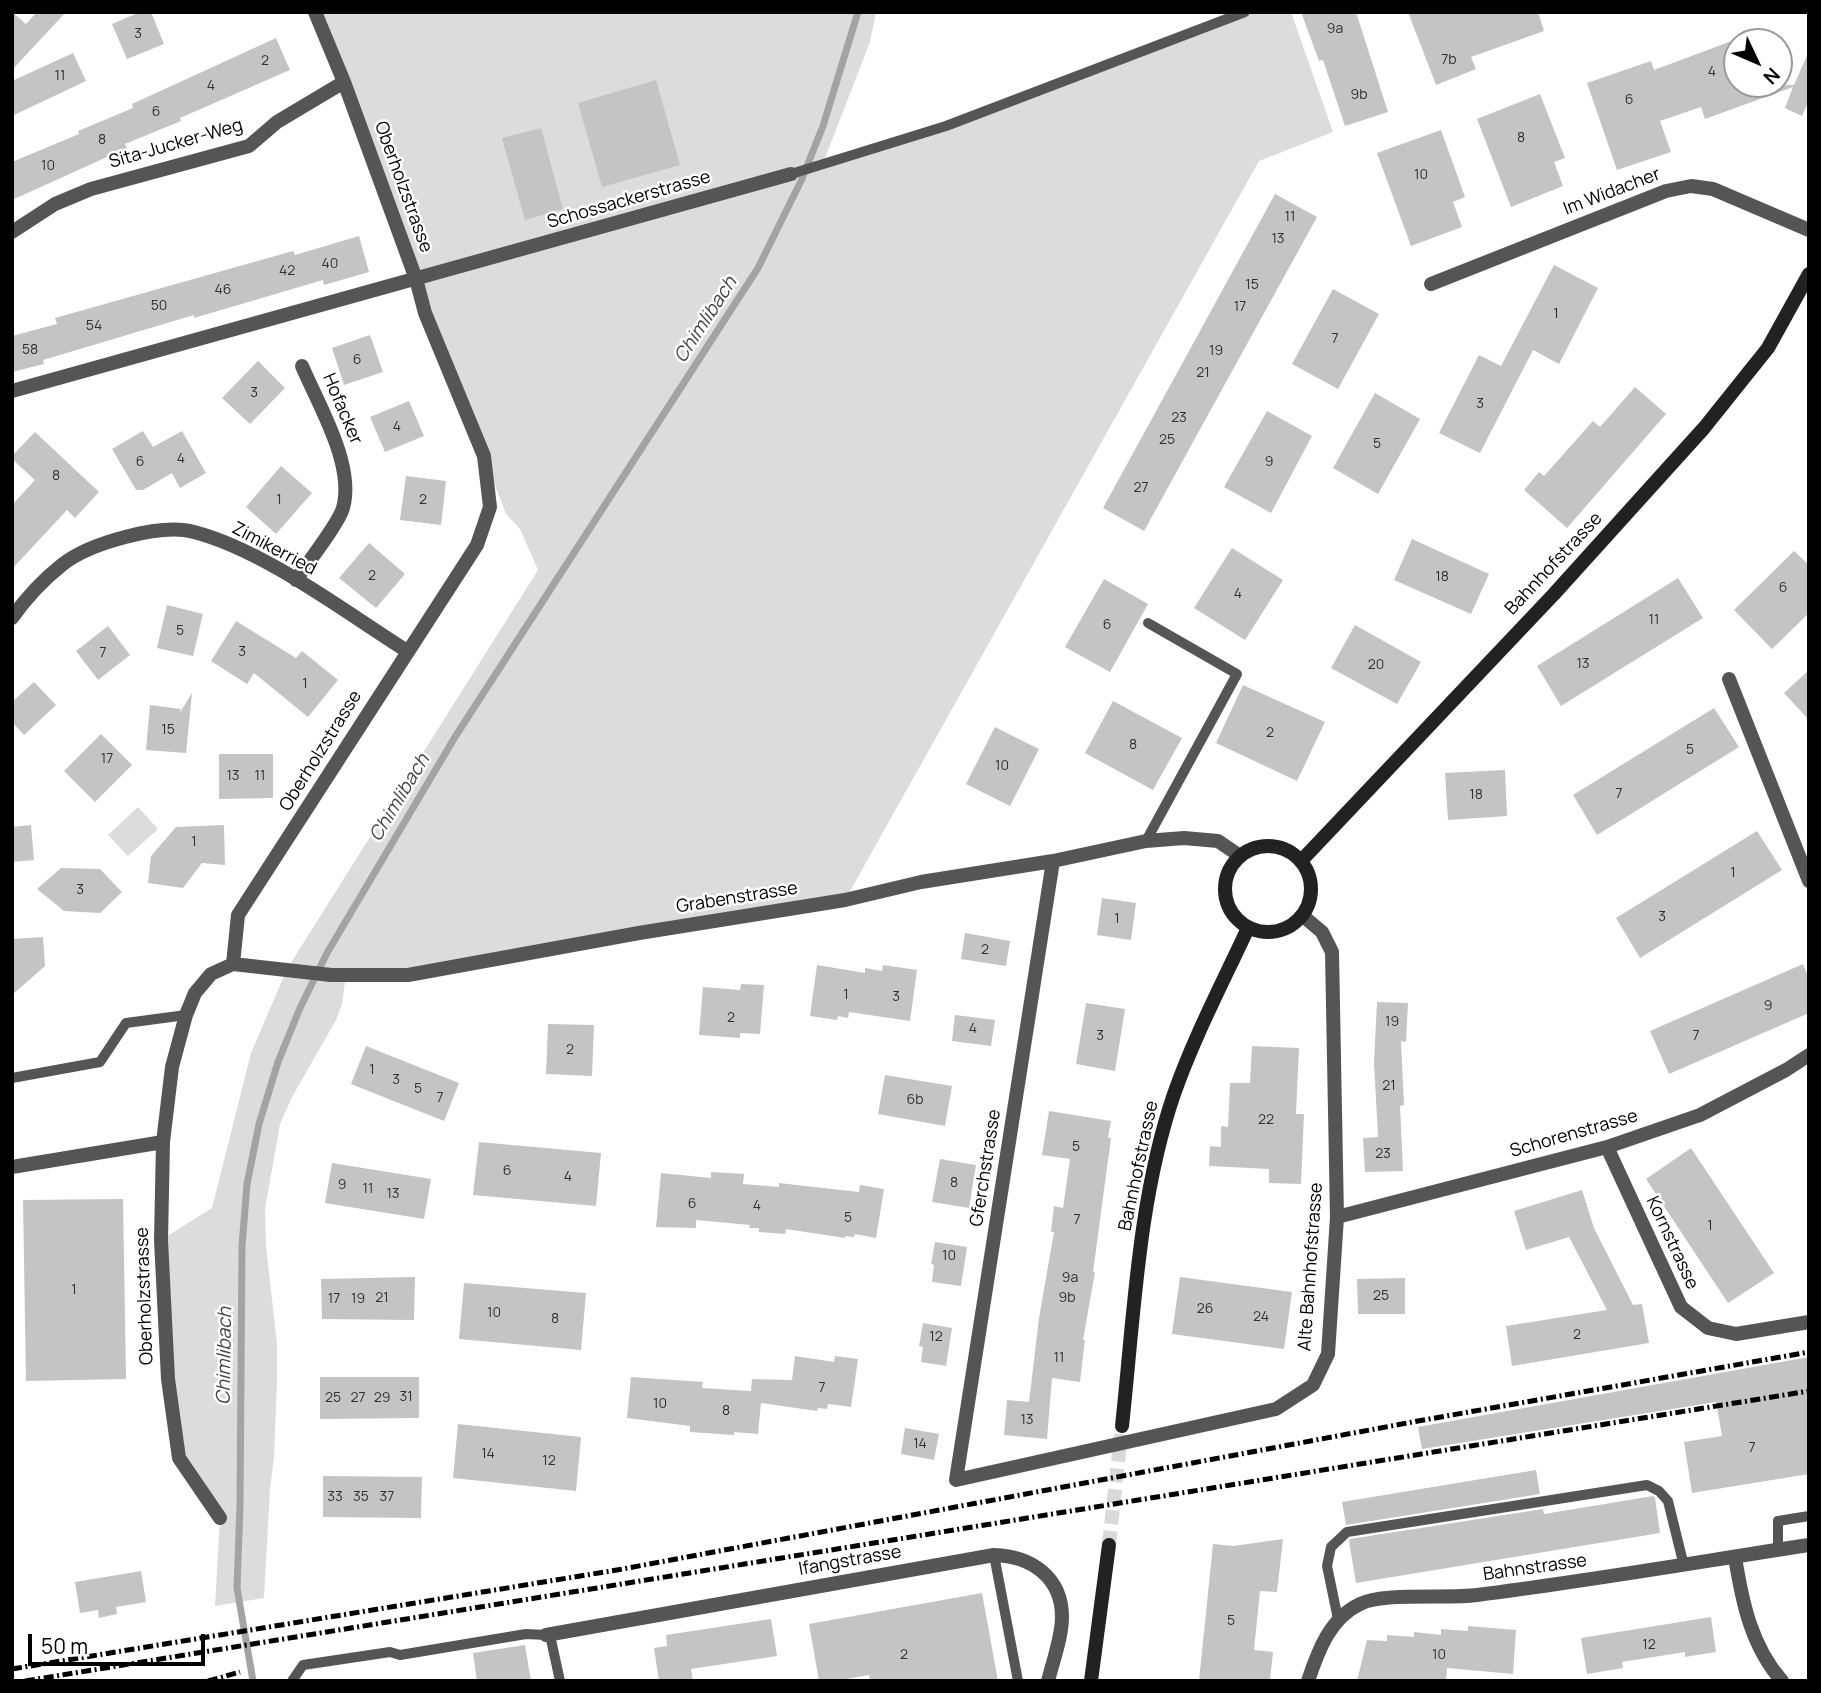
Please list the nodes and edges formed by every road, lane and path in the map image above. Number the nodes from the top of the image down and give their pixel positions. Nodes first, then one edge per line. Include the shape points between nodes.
1 (315, 12) edge
2 (1245, 12) edge
3 (344, 82) junction
4 (791, 174) joint
5 (1809, 230) edge
6 (12, 232) edge
7 (1809, 274) edge
8 (416, 279) junction
9 (1431, 285) dead end
10 (302, 366) dead end
11 (12, 391) edge
12 (296, 580) junction
13 (12, 618) edge
14 (1149, 622) dead end
15 (407, 651) junction
16 (1729, 679) dead end
17 (1146, 841) junction
18 (1240, 856) junction
19 (1053, 861) junction
20 (1301, 861) junction
21 (1809, 881) edge
22 (1303, 916) junction
23 (1248, 928) junction
24 (233, 964) junction
25 (186, 1015) junction
26 (1809, 1055) edge
27 (12, 1078) edge
28 (163, 1142) junction
29 (1607, 1147) junction
30 (12, 1167) edge
31 (1337, 1217) junction
32 (1809, 1322) edge
33 (1122, 1426) tunnel mouth
34 (956, 1480) joint
35 (1809, 1516) edge
36 (220, 1518) dead end
37 (1109, 1545) tunnel mouth
38 (1809, 1545) edge
39 (1778, 1550) junction
40 (994, 1555) junction
41 (1735, 1557) junction
42 (1684, 1566) junction
43 (1338, 1619) junction
44 (548, 1635) junction
45 (1091, 1680) edge
46 (292, 1681) edge
47 (560, 1681) edge
48 (1018, 1681) edge
49 (1048, 1681) edge
50 (1308, 1681) edge
51 (1782, 1681) edge

1 - 3 street, Oberholzstrasse
2 - 4 lane, Schossackerstrasse via 946,126
3 - 6 street, Sita-Jucker-Weg via 277,122 249,146 91,189 55,204
3 - 8 street, Oberholzstrasse
4 - 8 street, Schossackerstrasse
5 - 9 street, Im Widacher via 1713,189 1691,186 1666,191
7 - 20 main road, Bahnhofstrasse via 1768,348 1704,428
8 - 11 street, Schossackerstrasse
8 - 15 street, Oberholzstrasse via 425,313 484,456 490,508 477,545
10 - 12 street, Hofacker via 344,464 345,486 343,510
12 - 13 street, Zimikerried via 237,547 192,531 145,531 98,545 65,563
12 - 15 street, Zimikerried
14 - 17 lane via 1237,674
15 - 24 street, Oberholzstrasse via 238,915
16 - 21 street
17 - 18 street, Grabenstrasse via 1218,841
17 - 19 street, Grabenstrasse
18 - 20 main road via 1251,849 1278,846
18 - 23 main road via 1226,876 1226,900
19 - 24 street, Grabenstrasse via 408,975 331,975
19 - 34 street, Gferchstrasse
20 - 22 main road via 1308,871 1311,894
22 - 23 main road via 1283,930
22 - 31 street, Alte Bahnhofstrasse via 1322,932 1332,952
23 - 33 main road, Bahnhofstrasse via 1187,1060 1158,1153
24 - 25 street, Oberholzstrasse via 211,974 195,993
25 - 27 lane via 126,1023 100,1062
25 - 28 street, Oberholzstrasse via 172,1067
26 - 29 street, Schorenstrasse via 1700,1115
28 - 30 street
28 - 36 street, Oberholzstrasse via 161,1240 168,1380 178,1458
29 - 31 street, Schorenstrasse
29 - 32 street, Kornstrasse via 1681,1307 1708,1328 1736,1334
31 - 34 street, Alte Bahnhofstrasse via 1328,1354 1313,1385 1276,1409
35 - 39 lane via 1778,1521
37 - 45 main road
38 - 39 street, Bahnstrasse
39 - 41 street, Bahnstrasse
40 - 44 street, Ifangstrasse
40 - 48 lane
40 - 49 street, Ifangstrasse via 1029,1561 1054,1585 1062,1619
41 - 42 street, Bahnstrasse
41 - 51 street via 1746,1617 1766,1660
42 - 43 street, Bahnstrasse via 1473,1596 1377,1599 1361,1603
42 - 43 lane via 1668,1501 1647,1485 1347,1532 1331,1547 1327,1566
43 - 50 street, Bahnstrasse
44 - 46 lane via 526,1634 303,1665
44 - 47 lane

